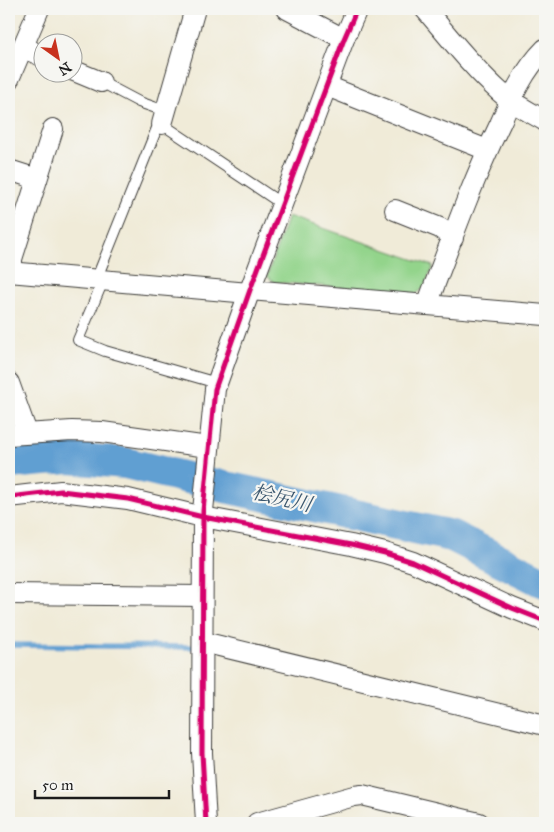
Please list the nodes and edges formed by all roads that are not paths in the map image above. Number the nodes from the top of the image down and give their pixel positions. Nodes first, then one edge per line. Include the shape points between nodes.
1 (39, 9) edge
2 (195, 9) edge
3 (287, 9) edge
4 (357, 9) edge
5 (425, 9) edge
6 (344, 39) junction
7 (24, 45) junction
8 (545, 49) edge
9 (32, 51) edge
10 (82, 74) edge
11 (9, 79) edge
12 (101, 82) joint
13 (327, 86) junction
14 (511, 100) junction
15 (163, 117) junction
16 (545, 121) edge
17 (53, 129) dead end
18 (487, 150) junction
19 (9, 170) edge
20 (37, 179) junction
21 (282, 204) junction
22 (395, 210) dead end
23 (453, 238) junction
24 (11, 272) edge
25 (100, 280) junction
26 (249, 291) junction
27 (427, 305) junction
28 (545, 315) edge
29 (9, 383) edge
30 (216, 383) junction
31 (18, 434) edge
32 (208, 450) junction
33 (9, 497) edge
34 (203, 514) junction
35 (9, 594) edge
36 (202, 596) junction
37 (545, 621) edge
38 (203, 642) junction
39 (545, 725) edge
40 (206, 823) edge
41 (257, 823) edge
42 (479, 823) edge

1 - 7 street
2 - 15 street
3 - 6 street
4 - 6 street
5 - 14 street via 473,65
6 - 13 street
7 - 9 street
7 - 11 street
8 - 14 street
10 - 12 street
12 - 15 lane
13 - 18 street
13 - 21 street
14 - 16 street
14 - 18 street
15 - 21 lane
15 - 25 lane
17 - 20 street
18 - 23 street
19 - 20 street
20 - 24 street via 12,259
21 - 26 street
22 - 23 street via 440,228
23 - 27 street
24 - 25 street
25 - 26 street
25 - 30 lane via 78,340
26 - 27 street
26 - 30 street
27 - 28 street
29 - 31 street
30 - 32 street
31 - 32 street via 102,432
32 - 34 street
33 - 34 street via 76,492
34 - 36 street
34 - 37 street via 385,553 413,562
35 - 36 street
36 - 38 street
38 - 39 street
38 - 40 street via 202,753
41 - 42 street via 362,795

